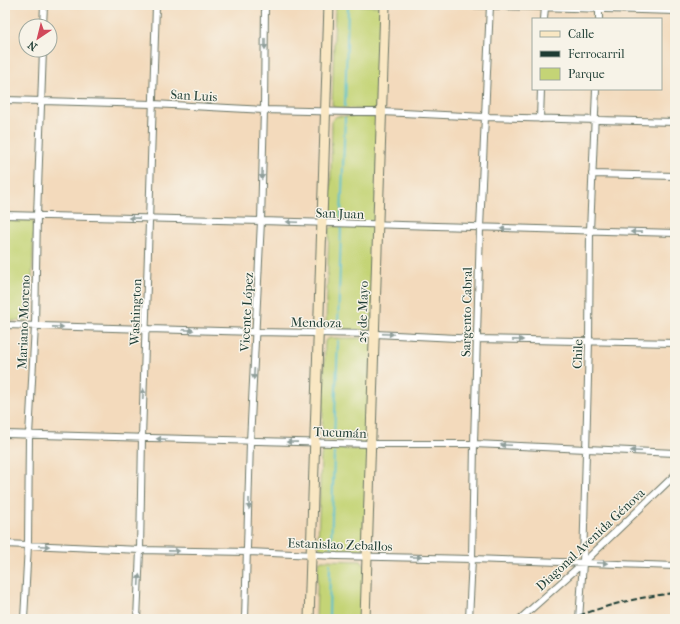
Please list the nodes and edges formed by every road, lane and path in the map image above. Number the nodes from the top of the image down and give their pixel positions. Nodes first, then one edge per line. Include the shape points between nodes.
1 (44, 5) edge
2 (156, 5) edge
3 (265, 5) edge
4 (329, 5) edge
5 (385, 5) edge
6 (466, 5) edge
7 (490, 5) edge
8 (545, 7) junction
9 (599, 7) edge
10 (675, 11) edge
11 (43, 18) edge
12 (544, 18) edge
13 (599, 18) edge
14 (43, 58) edge
15 (541, 90) edge
16 (596, 90) edge
17 (5, 100) edge
18 (41, 101) junction
19 (153, 104) junction
20 (264, 110) junction
21 (325, 112) junction
22 (382, 112) junction
23 (485, 117) junction
24 (540, 119) junction
25 (594, 120) junction
26 (675, 122) edge
27 (592, 174) junction
28 (675, 176) edge
29 (5, 215) edge
30 (37, 216) junction
31 (150, 218) junction
32 (261, 221) junction
33 (322, 223) junction
34 (378, 225) junction
35 (480, 228) junction
36 (590, 231) junction
37 (675, 233) edge
38 (5, 326) edge
39 (35, 326) junction
40 (146, 329) junction
41 (256, 332) junction
42 (318, 332) junction
43 (375, 334) junction
44 (477, 339) junction
45 (589, 341) junction
46 (675, 343) edge
47 (5, 434) edge
48 (29, 435) junction
49 (142, 438) junction
50 (250, 442) junction
51 (314, 442) junction
52 (371, 444) junction
53 (474, 444) junction
54 (585, 449) junction
55 (675, 453) edge
56 (675, 475) edge
57 (5, 544) edge
58 (28, 545) junction
59 (140, 550) junction
60 (248, 552) junction
61 (311, 555) junction
62 (367, 556) junction
63 (472, 559) junction
64 (583, 563) junction
65 (675, 566) edge
66 (24, 619) edge
67 (137, 619) edge
68 (245, 619) edge
69 (309, 619) edge
70 (365, 619) edge
71 (468, 619) edge
72 (520, 619) edge
73 (579, 619) edge

1 - 11 street
2 - 19 street, Washington
3 -> 20 street, Vicente López
4 - 21 street
5 - 22 street, 25 de Mayo
6 - 7 street
7 - 8 street
7 - 23 street, Sargento Cabral
8 - 9 street
8 - 12 street
9 - 10 street
9 - 13 street
14 - 18 street, Mariano Moreno
15 - 24 street
16 - 25 street, Chile
17 - 18 street, San Luis
18 - 19 street, San Luis
18 - 30 street, Mariano Moreno
19 - 20 street, San Luis
19 - 31 street, Washington
20 - 21 street, San Luis
20 -> 32 street, Vicente López
21 - 22 street, San Luis
21 - 33 street
22 - 23 street, San Luis
22 - 34 street, 25 de Mayo
23 - 24 street, San Luis
23 - 35 street, Sargento Cabral
24 - 25 street, San Luis
25 - 26 street, San Luis
25 - 27 street, Chile
27 - 28 street
27 - 36 street, Chile
29 - 30 street, San Juan
31 -> 30 street, San Juan
30 - 39 street, Mariano Moreno
31 - 32 street, San Juan
31 - 40 street, Washington
33 -> 32 street, San Juan
32 - 41 street, Vicente López
33 - 34 street, San Juan
33 - 42 street
34 - 35 street, San Juan
34 - 43 street, 25 de Mayo
36 -> 35 street, San Juan
35 - 44 street, Sargento Cabral
37 -> 36 street, San Juan
36 - 45 street, Chile
38 - 39 street, Mendoza
39 -> 40 street, Mendoza
39 - 48 street, Mariano Moreno
40 -> 41 street, Mendoza
49 -> 40 street, Washington
41 - 42 street, Mendoza
41 -> 50 street, Vicente López
42 - 43 street, Mendoza
42 - 51 street
43 -> 44 street, Mendoza
43 - 52 street, 25 de Mayo
44 -> 45 street, Mendoza
44 - 53 street, Sargento Cabral
45 - 46 street, Mendoza
45 - 54 street, Chile
47 - 48 street, Tucumán
48 - 49 street, Tucumán
48 - 58 street, Mariano Moreno
50 -> 49 street, Tucumán
49 - 59 street, Washington
51 -> 50 street, Tucumán
50 -> 60 street, Vicente López
51 - 52 street, Tucumán
51 - 61 street
52 - 53 street, Tucumán
52 - 62 street, 25 de Mayo
54 -> 53 street, Tucumán
53 - 63 street, Sargento Cabral
55 -> 54 street, Tucumán
54 - 64 street, Chile
56 - 64 street, Diagonal Avenida Génova
57 - 58 street, Estanislao Zeballos
58 -> 59 street, Estanislao Zeballos
58 - 66 street, Mariano Moreno
59 -> 60 street, Estanislao Zeballos
67 -> 59 street, Washington
60 - 61 street, Estanislao Zeballos
60 - 68 street, Vicente López
61 - 62 street, Estanislao Zeballos
61 - 69 street
62 -> 63 street, Estanislao Zeballos
62 - 70 street, 25 de Mayo
63 - 64 street, Estanislao Zeballos
63 - 71 street, Sargento Cabral
64 -> 65 street, Estanislao Zeballos
64 - 72 street, Diagonal Avenida Génova
64 - 73 street, Chile

